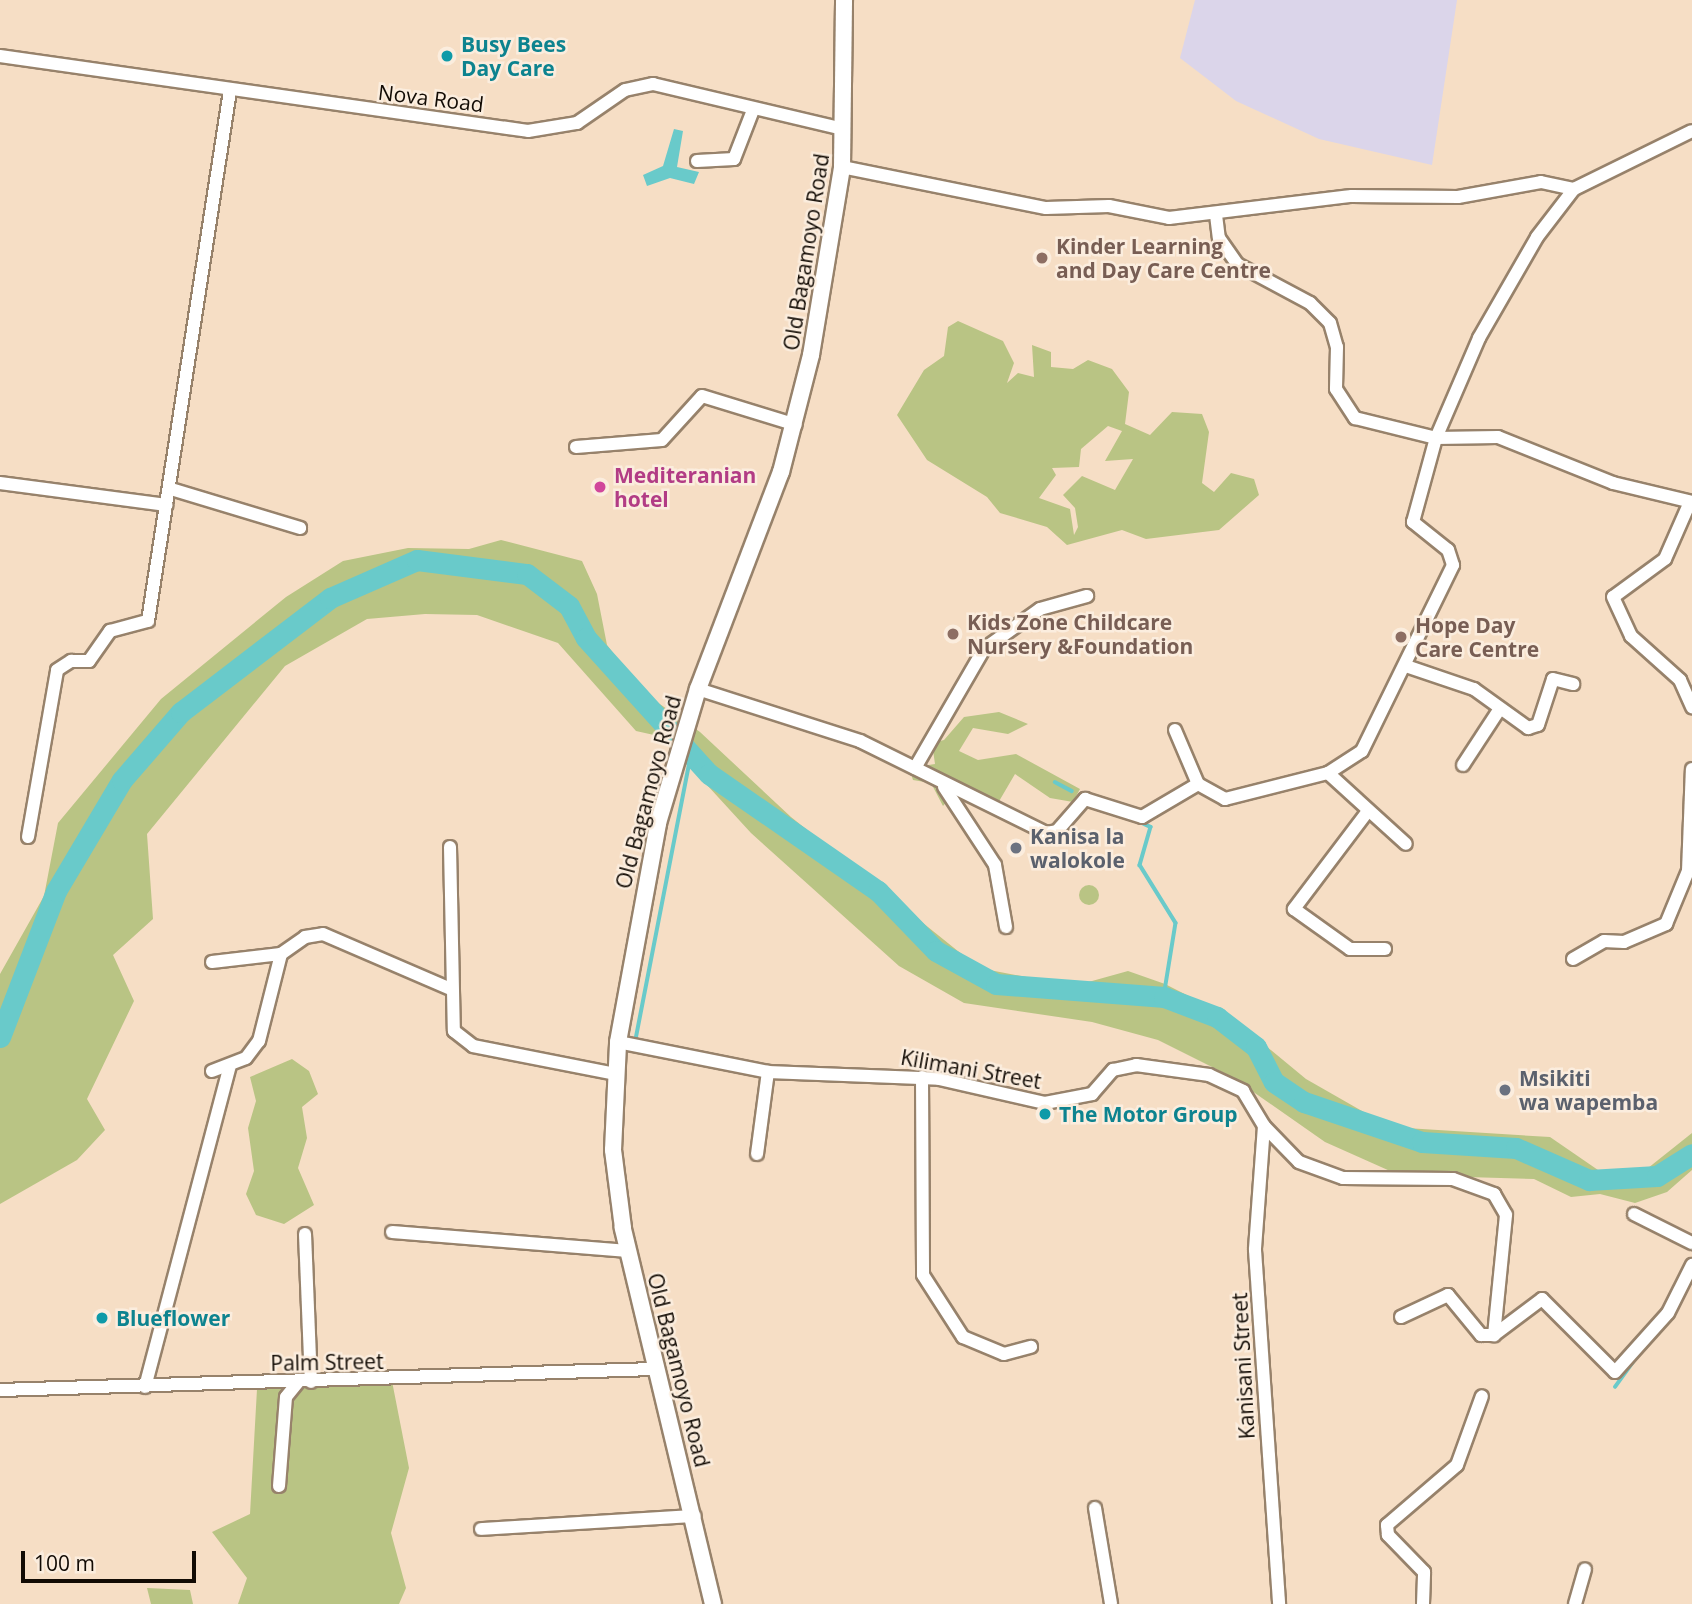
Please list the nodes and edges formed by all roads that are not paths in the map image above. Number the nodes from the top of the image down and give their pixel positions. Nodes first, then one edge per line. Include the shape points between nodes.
1 (844, 0) edge
2 (0, 56) edge
3 (230, 91) junction
4 (752, 110) junction
5 (844, 129) junction
6 (1692, 131) edge
7 (697, 161) dead end
8 (842, 167) junction
9 (1574, 189) junction
10 (1216, 215) junction
11 (796, 425) junction
12 (1436, 438) junction
13 (576, 447) dead end
14 (0, 483) edge
15 (171, 489) junction
16 (1691, 502) edge
17 (167, 505) junction
18 (300, 528) dead end
19 (1087, 596) dead end
20 (1406, 666) junction
21 (1573, 684) dead end
22 (698, 689) junction
23 (1692, 706) edge
24 (1499, 710) junction
25 (1175, 730) dead end
26 (1463, 765) dead end
27 (915, 768) junction
28 (1692, 769) edge
29 (1328, 773) junction
30 (941, 784) junction
31 (1199, 784) junction
32 (1368, 811) junction
33 (28, 837) dead end
34 (1406, 844) dead end
35 (450, 847) dead end
36 (1006, 927) dead end
37 (1385, 949) dead end
38 (281, 954) junction
39 (1573, 959) dead end
40 (212, 962) dead end
41 (451, 989) junction
42 (618, 1042) junction
43 (229, 1068) junction
44 (212, 1070) dead end
45 (768, 1072) junction
46 (616, 1074) junction
47 (922, 1077) junction
48 (1264, 1126) junction
49 (757, 1154) dead end
50 (1634, 1214) dead end
51 (392, 1232) dead end
52 (305, 1234) dead end
53 (1692, 1242) edge
54 (628, 1251) junction
55 (1692, 1265) edge
56 (1401, 1317) dead end
57 (1494, 1335) junction
58 (1031, 1347) dead end
59 (655, 1369) junction
60 (306, 1381) junction
61 (145, 1387) junction
62 (0, 1390) edge
63 (1482, 1396) dead end
64 (279, 1486) dead end
65 (1095, 1508) dead end
66 (695, 1516) junction
67 (481, 1529) dead end
68 (1585, 1569) dead end
69 (713, 1604) edge
70 (1111, 1604) edge
71 (1279, 1604) edge
72 (1423, 1604) edge
73 (1575, 1604) edge

1 - 5 main road, Old Bagamoyo Road
2 - 3 street, Nova Road
3 - 4 street, Nova Road via 528,131 577,123 639,85
3 - 15 street
4 - 5 street, Nova Road
4 - 7 street via 734,159
5 - 8 main road, Old Bagamoyo Road
6 - 9 street
8 - 10 street via 1046,208 1109,206 1169,218
8 - 11 main road, Old Bagamoyo Road
9 - 10 street via 1541,183 1458,197 1352,196
9 - 12 street via 1536,237 1479,338
10 - 12 street via 1219,238 1237,264 1310,303 1330,323 1342,407 1383,429
11 - 13 street via 702,396 662,440
11 - 22 main road, Old Bagamoyo Road
12 - 16 street via 1498,438 1614,483
12 - 20 street via 1413,522 1448,550 1453,565
14 - 17 street
15 - 17 street
15 - 18 street
16 - 23 street via 1665,559 1613,597 1631,636 1680,680
17 - 33 street via 148,621 110,631 89,661 71,661 57,670
19 - 27 street via 1040,609 984,649
20 - 24 street via 1474,689
20 - 29 street via 1377,733 1357,756
21 - 24 street via 1553,679 1538,725 1520,725
22 - 27 street via 848,736
22 - 42 main road, Old Bagamoyo Road via 642,891
24 - 26 street
25 - 31 street
27 - 30 street
28 - 39 street via 1688,871 1666,924 1624,942 1604,942
29 - 31 street via 1225,799
29 - 32 street
30 - 31 street via 1052,833 1086,799 1142,817
30 - 36 street via 995,865
32 - 34 street
32 - 37 street via 1294,909 1350,949
35 - 41 street
38 - 40 street
38 - 41 street via 305,937 323,934
38 - 43 street via 267,1025 246,1058
41 - 46 street via 454,1031 473,1046
42 - 45 street, Kilimani Street
42 - 46 main road, Old Bagamoyo Road
43 - 44 street
43 - 61 street
45 - 47 street, Kilimani Street
45 - 49 street
46 - 54 main road, Old Bagamoyo Road via 613,1150
47 - 48 street, Kilimani Street via 1045,1103 1092,1094 1113,1070 1161,1065 1209,1075 1243,1091
47 - 58 street via 923,1275 963,1338 1004,1354
48 - 57 street, Kilimani Street via 1299,1162 1343,1178 1452,1179 1494,1194 1506,1215
48 - 71 street, Kanisani Street via 1255,1242
50 - 53 street
51 - 54 street
52 - 60 street
54 - 59 main road, Old Bagamoyo Road
55 - 57 street via 1668,1313 1620,1370 1603,1366 1542,1299
56 - 57 street via 1448,1294 1481,1335
59 - 60 street, Palm Street
59 - 66 main road, Old Bagamoyo Road
60 - 61 street, Palm Street
60 - 64 street via 286,1397
61 - 62 street, Palm Street
63 - 72 street via 1457,1465 1387,1525 1388,1535 1424,1572
65 - 70 street
66 - 67 street
66 - 69 main road, Old Bagamoyo Road
68 - 73 street

